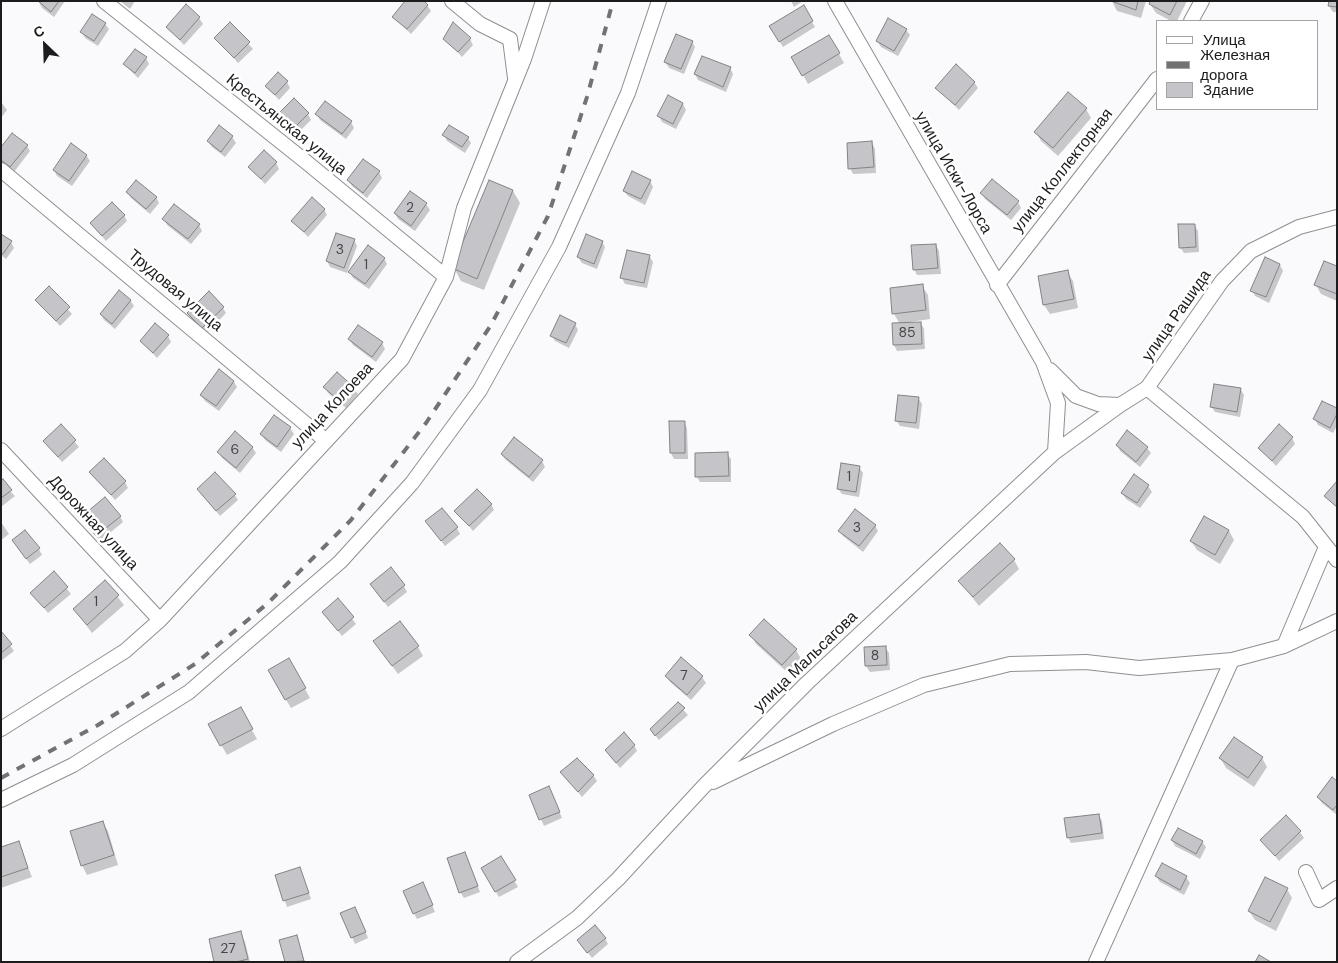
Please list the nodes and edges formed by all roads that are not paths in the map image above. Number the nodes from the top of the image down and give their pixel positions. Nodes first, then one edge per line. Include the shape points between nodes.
1 (104, 1) edge
2 (452, 1) edge
3 (543, 1) edge
4 (659, 1) edge
5 (835, 1) edge
6 (1202, 1) edge
7 (1192, 20) edge
8 (515, 80) junction
9 (1156, 80) edge
10 (1, 170) edge
11 (1337, 217) edge
12 (446, 277) junction
13 (997, 285) junction
14 (1043, 362) junction
15 (1147, 388) junction
16 (1120, 404) junction
17 (325, 440) junction
18 (1, 450) edge
19 (1055, 452) junction
20 (1326, 546) junction
21 (1337, 560) edge
22 (160, 620) junction
23 (1337, 621) edge
24 (1284, 646) junction
25 (1232, 660) junction
26 (1, 729) edge
27 (704, 786) junction
28 (1, 800) edge
29 (1306, 872) dead end
30 (1337, 888) edge
31 (517, 962) edge
32 (1096, 962) edge

1 - 12 street, Крестьянская улица
2 - 8 street via 480,24 510,39
3 - 8 street, улица Колоева
4 - 28 street via 628,93 560,247 480,390 412,482 340,562 189,692 73,765
5 - 13 street, улица Иски-Лорса
6 - 7 street
8 - 12 street, улица Колоева via 464,208
9 - 13 street, улица Коллекторная
10 - 17 street, Трудовая улица
11 - 15 street, улица Рашида via 1299,227 1251,251 1222,281
12 - 17 street, улица Колоева via 402,358
13 - 14 street, улица Иски-Лорса
14 - 16 street via 1076,396 1098,404
14 - 19 street via 1058,403
15 - 16 street, улица Рашида
15 - 20 street via 1303,517
16 - 19 street, улица Рашида
17 - 22 street, улица Колоева
18 - 22 street, Дорожная улица
19 - 27 street, улица Мальсагова via 807,683
20 - 21 street
20 - 24 street
22 - 26 street, улица Колоева via 125,651
23 - 24 street
24 - 25 street
25 - 27 street via 1139,668 1086,662 1010,664 924,685 833,724
25 - 32 street
27 - 31 street, улица Мальсагова via 618,879 577,918
29 - 30 street via 1319,900

